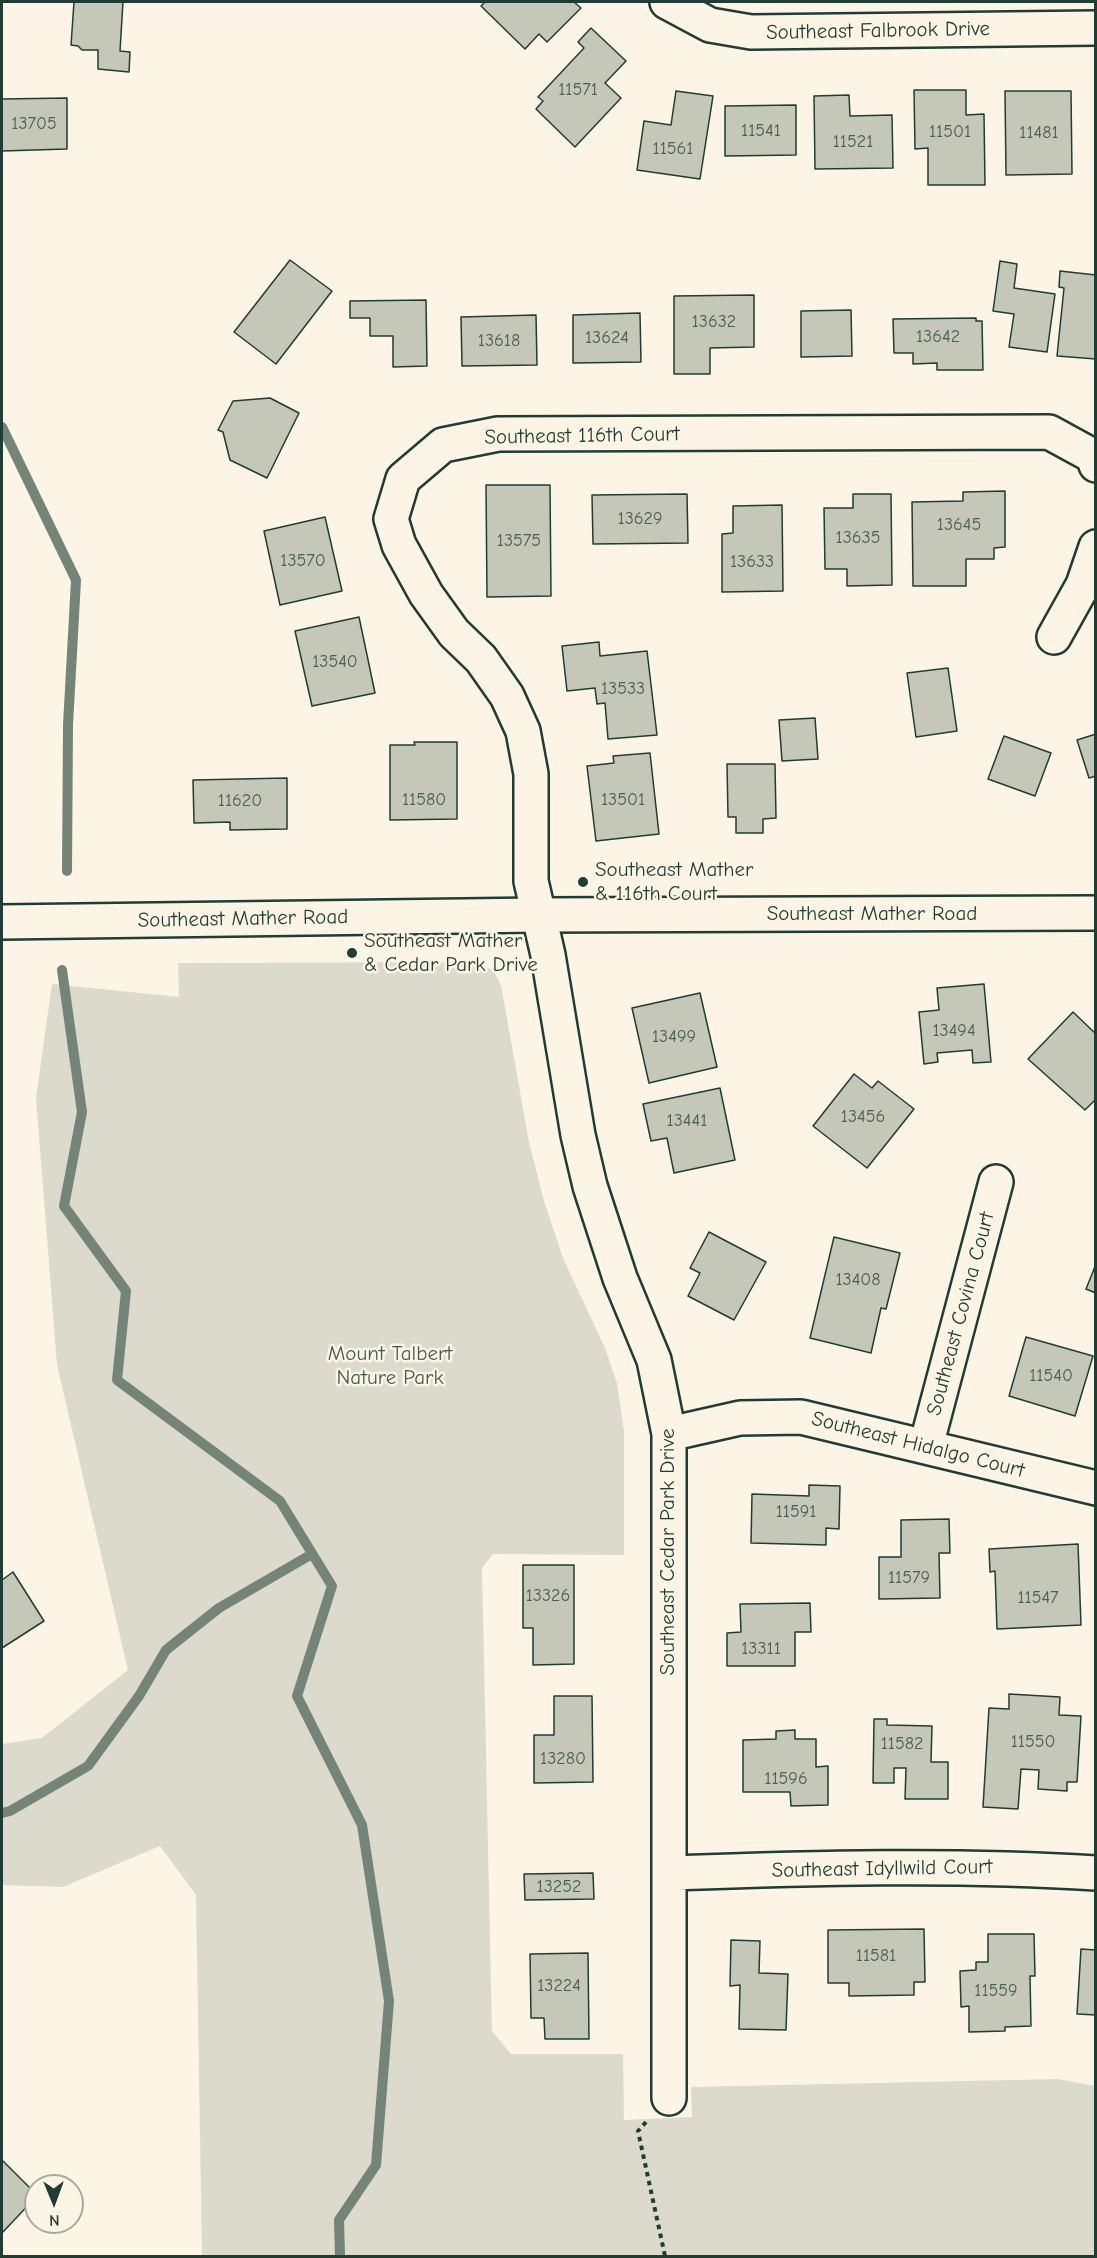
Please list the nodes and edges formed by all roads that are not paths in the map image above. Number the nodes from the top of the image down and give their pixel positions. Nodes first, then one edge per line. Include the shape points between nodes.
1 (667, 2) edge
2 (1075, 20) edge
3 (1095, 465) edge
4 (1095, 548) edge
5 (1054, 637) dead end
6 (1095, 913) edge
7 (539, 915) junction
8 (2, 922) edge
9 (996, 1182) dead end
10 (669, 1434) junction
11 (926, 1446) junction
12 (1095, 1488) edge
13 (669, 1873) junction
14 (1095, 1873) edge
15 (669, 2098) road end

1 - 2 street, Southeast Falbrook Drive via 710,25 751,32
3 - 7 street, Southeast 116th Court via 1093,456 1049,432 498,434 443,445 403,479 391,519 399,545 426,594 454,633 481,659 507,696 523,731 531,774 531,881
4 - 5 street via 1083,585
6 - 7 street, Southeast Mather Road
7 - 8 street, Southeast Mather Road
7 - 10 street, Southeast Cedar Park Drive via 590,1186 620,1278 654,1360
9 - 11 street, Southeast Covina Court
10 - 11 street, Southeast Hidalgo Court via 740,1418 801,1417
10 - 13 street, Southeast Cedar Park Drive
11 - 12 street, Southeast Hidalgo Court
13 - 14 street, Southeast Idyllwild Court via 970,1867
13 - 15 street, Southeast Cedar Park Drive

